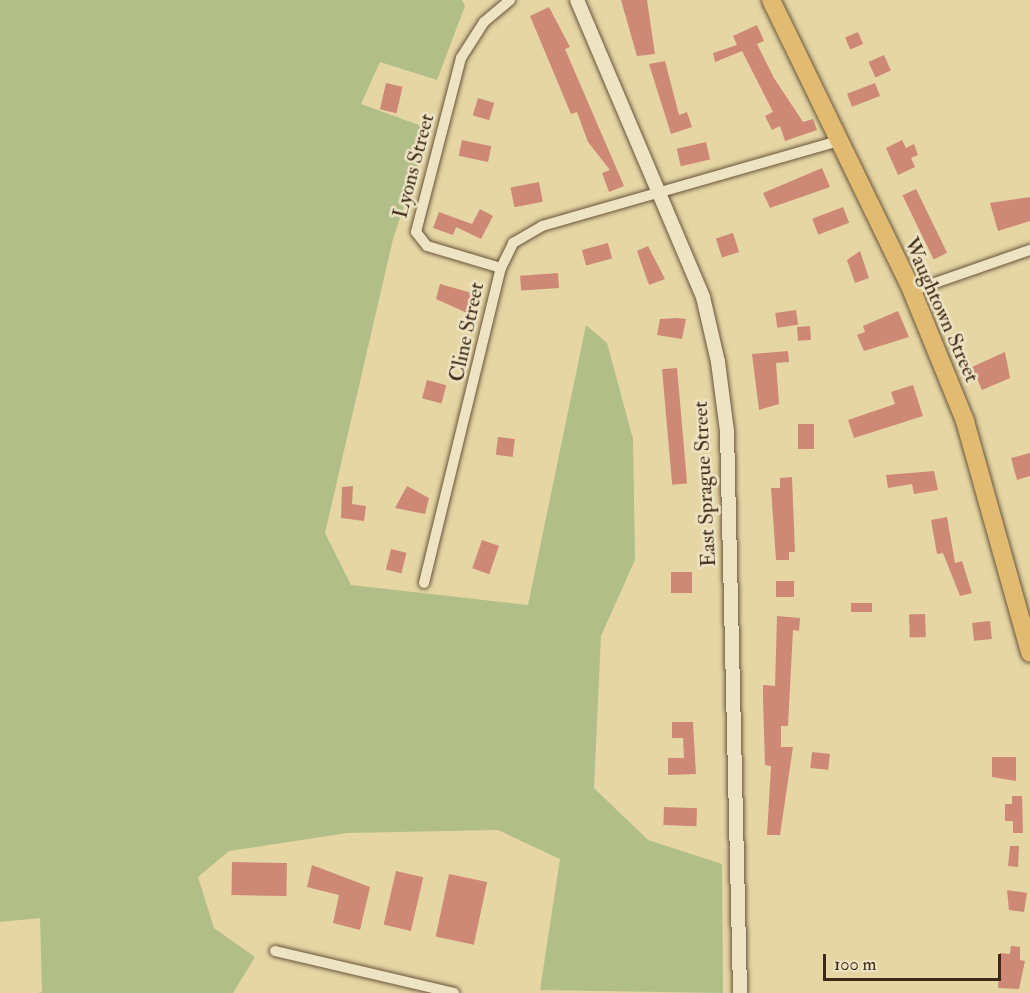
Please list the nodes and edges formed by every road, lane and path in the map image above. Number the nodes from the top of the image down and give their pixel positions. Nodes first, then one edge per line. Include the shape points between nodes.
1 (510, 0) edge
2 (577, 0) edge
3 (771, 0) edge
4 (838, 141) junction
5 (662, 196) junction
6 (1030, 249) edge
7 (501, 268) junction
8 (912, 291) junction
9 (424, 583) dead end
10 (1025, 618) edge
11 (1030, 653) edge
12 (275, 951) dead end
13 (454, 993) edge
14 (740, 993) edge

1 - 7 street, Lyons Street via 484,22 461,58 416,232 427,246
2 - 5 street, East Sprague Street
3 - 4 main road, Waughtown Street
4 - 5 street, Cline Street
4 - 8 main road, Waughtown Street
5 - 7 street, Cline Street via 523,234
5 - 14 street, East Sprague Street via 703,297 727,431
6 - 8 street
7 - 9 street, Cline Street
8 - 10 main road, Waughtown Street via 965,421
10 - 11 main road, Waughtown Street
12 - 13 street

